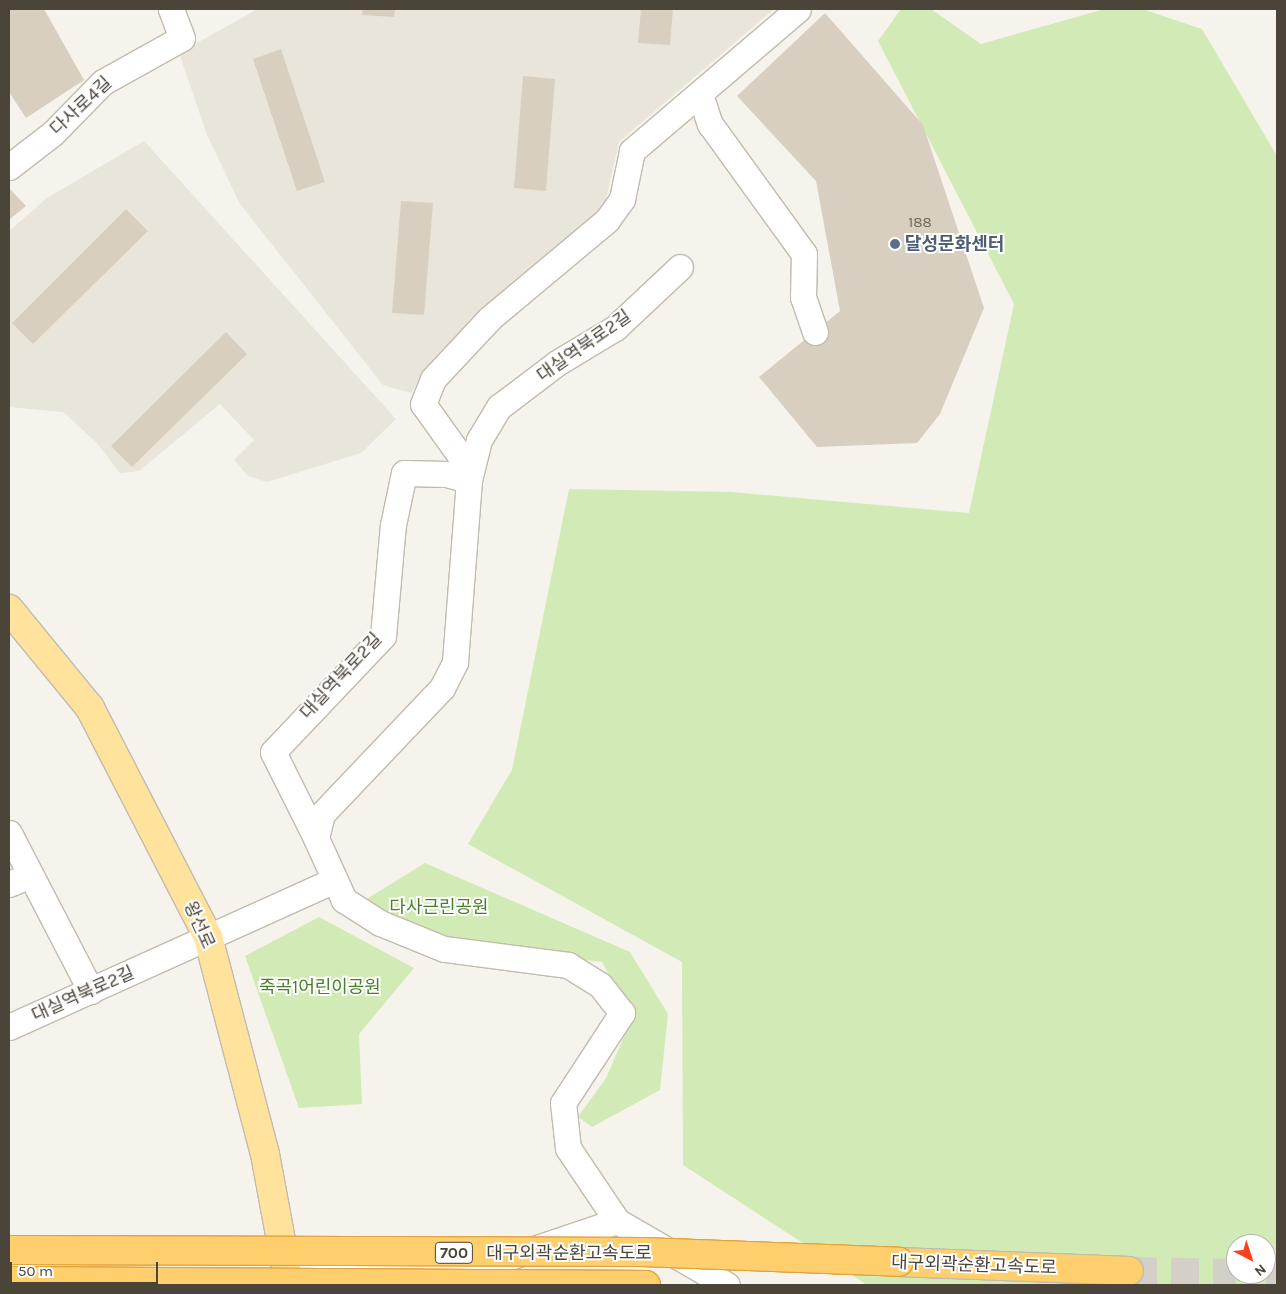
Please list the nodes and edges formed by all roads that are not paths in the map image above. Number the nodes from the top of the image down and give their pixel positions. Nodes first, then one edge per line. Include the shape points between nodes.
1 (171, 9) edge
2 (798, 9) edge
3 (700, 94) junction
4 (9, 167) edge
5 (680, 267) dead end
6 (815, 332) dead end
7 (470, 475) junction
8 (9, 609) edge
9 (9, 833) edge
10 (316, 838) junction
11 (19, 879) edge
12 (333, 881) junction
13 (208, 937) junction
14 (91, 991) junction
15 (9, 1027) edge
16 (617, 1221) junction
17 (9, 1250) edge
18 (1129, 1271) tunnel mouth
19 (287, 1276) edge
20 (9, 1281) edge
21 (646, 1285) edge
22 (727, 1285) edge

1 - 4 street, 다사로4길 via 182,38 104,82 53,133
2 - 3 street
3 - 6 street via 710,124 804,254 802,296
3 - 7 street via 632,152 622,200 608,220 490,318 433,380 423,404
5 - 7 street, 대실역북로2길 via 615,328 557,363 499,407 479,440
7 - 10 street, 대실역북로2길 via 455,662 442,688 322,814
7 - 10 street, 대실역북로2길 via 404,473 393,525 383,636 273,752
8 - 13 main road, 왕선로 via 90,708
9 - 11 street
10 - 12 street, 대실역북로2길
11 - 14 street
12 - 13 street, 대실역북로2길
12 - 16 street via 344,900 419,940 444,949 568,965 600,985 622,1013 563,1103 568,1148
13 - 14 street, 대실역북로2길
13 - 19 main road, 왕선로 via 265,1154
14 - 15 street, 대실역북로2길
16 - 19 street via 501,1260 416,1277 341,1267
16 - 22 street
17 - 18 highway, 대구외곽순환고속도로 / 700, bridge via 643,1252
20 - 21 highway, 대구외곽순환고속도로 / 700, bridge

